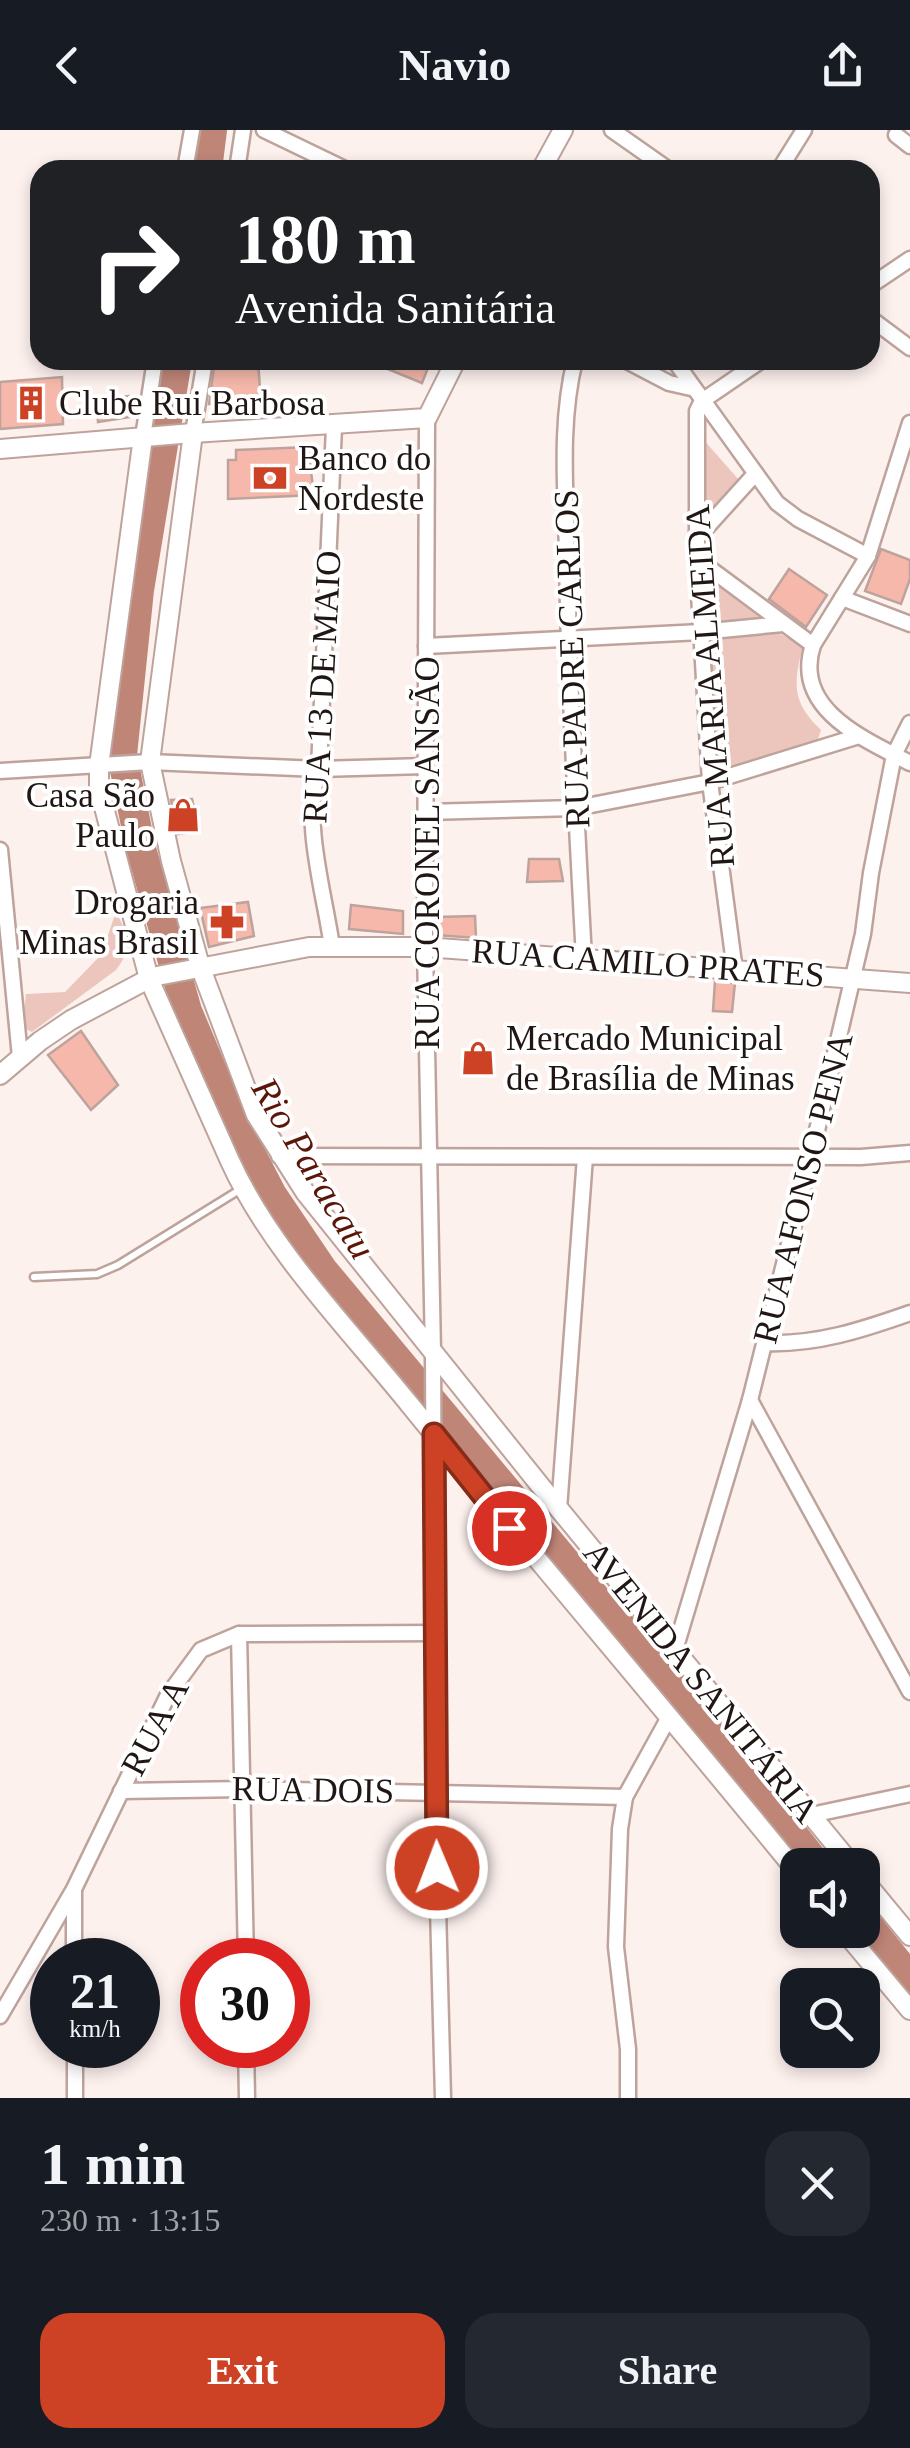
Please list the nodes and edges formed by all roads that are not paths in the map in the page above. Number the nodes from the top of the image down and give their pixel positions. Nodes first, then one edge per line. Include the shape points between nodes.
1 (192, 130) edge
2 (243, 130) edge
3 (264, 130) edge
4 (563, 130) edge
5 (612, 130) edge
6 (804, 130) edge
7 (896, 135) dead end
8 (910, 146) edge
9 (187, 160) edge
10 (238, 160) edge
11 (326, 160) edge
12 (547, 160) edge
13 (655, 160) edge
14 (785, 160) edge
15 (910, 258) edge
16 (880, 279) edge
17 (880, 326) edge
18 (910, 348) edge
19 (154, 370) edge
20 (202, 370) edge
21 (451, 370) edge
22 (573, 370) edge
23 (645, 370) edge
24 (680, 370) edge
25 (747, 370) edge
26 (691, 388) junction
27 (702, 401) junction
28 (427, 418) junction
29 (910, 423) edge
30 (334, 426) junction
31 (184, 434) junction
32 (149, 436) junction
33 (0, 449) edge
34 (754, 474) junction
35 (697, 538) junction
36 (868, 556) junction
37 (696, 558) junction
38 (842, 598) junction
39 (783, 624) junction
40 (910, 624) edge
41 (701, 632) junction
42 (568, 638) junction
43 (813, 644) junction
44 (426, 646) junction
45 (910, 723) edge
46 (859, 736) junction
47 (894, 755) junction
48 (145, 762) junction
49 (910, 763) edge
50 (102, 766) junction
51 (426, 766) junction
52 (320, 769) junction
53 (0, 771) edge
54 (710, 782) junction
55 (576, 808) junction
56 (426, 812) junction
57 (0, 850) edge
58 (332, 947) junction
59 (425, 947) junction
60 (584, 960) junction
61 (195, 967) junction
62 (734, 971) junction
63 (854, 977) junction
64 (150, 978) junction
65 (910, 983) edge
66 (20, 1057) junction
67 (0, 1076) edge
68 (910, 1153) edge
69 (279, 1156) junction
70 (811, 1156) junction
71 (585, 1157) junction
72 (431, 1158) junction
73 (242, 1188) junction
74 (34, 1277) dead end
75 (910, 1314) edge
76 (765, 1343) junction
77 (434, 1353) junction
78 (750, 1400) junction
79 (434, 1434) junction
80 (559, 1509) junction
81 (238, 1634) junction
82 (436, 1634) junction
83 (675, 1650) junction
84 (910, 1692) edge
85 (668, 1719) junction
86 (244, 1788) junction
87 (121, 1791) junction
88 (435, 1792) junction
89 (910, 1794) edge
90 (625, 1797) junction
91 (810, 1815) junction
92 (838, 1848) edge
93 (780, 1853) edge
94 (74, 1889) junction
95 (880, 1900) edge
96 (910, 1936) edge
97 (74, 1938) edge
98 (246, 1938) edge
99 (858, 1948) edge
100 (910, 2010) edge
101 (0, 2016) edge
102 (75, 2068) edge
103 (246, 2068) edge
104 (75, 2098) edge
105 (247, 2098) edge
106 (443, 2098) edge
107 (628, 2098) edge

1 - 9 street
2 - 10 street
3 - 11 street
4 - 12 street
5 - 13 street
6 - 14 street
7 - 8 street
15 - 16 street
17 - 18 street
19 - 32 street, AVENIDA SANITÁRIA
20 - 31 street, AVENIDA SANITÁRIA
21 - 28 street, RUA CORONEL SANSÃO
22 - 42 street, RUA PADRE CARLOS via 565,441
23 - 26 street
24 - 26 street
25 - 27 street
26 - 27 street
27 - 34 street
27 - 35 street, RUA MARIA ALMEIDA
28 - 30 street
28 - 44 street, RUA CORONEL SANSÃO
29 - 36 street
30 - 31 street
30 - 52 street, RUA 13 DE MAIO
31 - 32 street
31 - 48 street, AVENIDA SANITÁRIA
32 - 33 street
32 - 50 street, AVENIDA SANITÁRIA
34 - 35 street
34 - 36 street via 798,519
35 - 37 street, RUA MARIA ALMEIDA
36 - 38 street
37 - 39 street
37 - 41 street, RUA MARIA ALMEIDA
38 - 40 street
38 - 43 street
39 - 41 street
39 - 43 street
41 - 42 street
41 - 54 street, RUA MARIA ALMEIDA
42 - 44 street
42 - 55 street, RUA PADRE CARLOS
43 - 46 street via 809,676 820,700 836,722
44 - 51 street, RUA CORONEL SANSÃO
45 - 47 street, RUA AFONSO PENA
46 - 47 street
46 - 54 street
47 - 49 street
47 - 63 street, RUA AFONSO PENA
48 - 50 street
48 - 52 street
48 - 61 street, AVENIDA SANITÁRIA
50 - 53 street
50 - 64 street, AVENIDA SANITÁRIA via 105,818
51 - 52 street
51 - 56 street, RUA CORONEL SANSÃO
52 - 58 street, RUA 13 DE MAIO via 314,830
54 - 55 street
54 - 62 street, RUA MARIA ALMEIDA
55 - 56 street
55 - 60 street, RUA PADRE CARLOS
56 - 59 street, RUA CORONEL SANSÃO
57 - 66 street
58 - 59 street, RUA CAMILO PRATES
58 - 61 street, RUA CAMILO PRATES
59 - 60 street, RUA CAMILO PRATES
59 - 72 street, RUA CORONEL SANSÃO
60 - 62 street, RUA CAMILO PRATES
61 - 64 street, RUA CAMILO PRATES
61 - 69 street, AVENIDA SANITÁRIA
62 - 63 street, RUA CAMILO PRATES
63 - 65 street, RUA CAMILO PRATES
63 - 70 street, RUA AFONSO PENA
64 - 66 street, RUA CAMILO PRATES via 71,1020
64 - 73 street, AVENIDA SANITÁRIA
66 - 67 street, RUA CAMILO PRATES
68 - 70 street
69 - 72 street
69 - 77 street, AVENIDA SANITÁRIA
70 - 71 street
70 - 76 street, RUA AFONSO PENA
71 - 72 street
71 - 80 street
72 - 77 street, RUA CORONEL SANSÃO
73 - 74 lane via 97,1274
73 - 79 street, AVENIDA SANITÁRIA
75 - 76 street via 830,1338
76 - 78 street, RUA AFONSO PENA
77 - 79 street, RUA CORONEL SANSÃO
77 - 80 street, AVENIDA SANITÁRIA
78 - 83 street, RUA AFONSO PENA
78 - 84 street
79 - 82 street, RUA CORONEL SANSÃO
79 - 85 street, AVENIDA SANITÁRIA
80 - 83 street, AVENIDA SANITÁRIA
81 - 82 street, RUA A
81 - 86 street
81 - 87 street, RUA A via 201,1650 188,1664
82 - 88 street, RUA CORONEL SANSÃO
83 - 91 street, AVENIDA SANITÁRIA
85 - 90 street
85 - 93 street, AVENIDA SANITÁRIA
86 - 87 street, RUA DOIS
86 - 88 street, RUA DOIS
86 - 98 street
87 - 94 street, RUA A
88 - 90 street, RUA DOIS
88 - 106 street, RUA CORONEL SANSÃO
89 - 91 street
90 - 107 street via 616,1947
91 - 92 street, AVENIDA SANITÁRIA
94 - 97 street
94 - 101 street, RUA A
95 - 96 street
99 - 100 street
102 - 104 street
103 - 105 street

